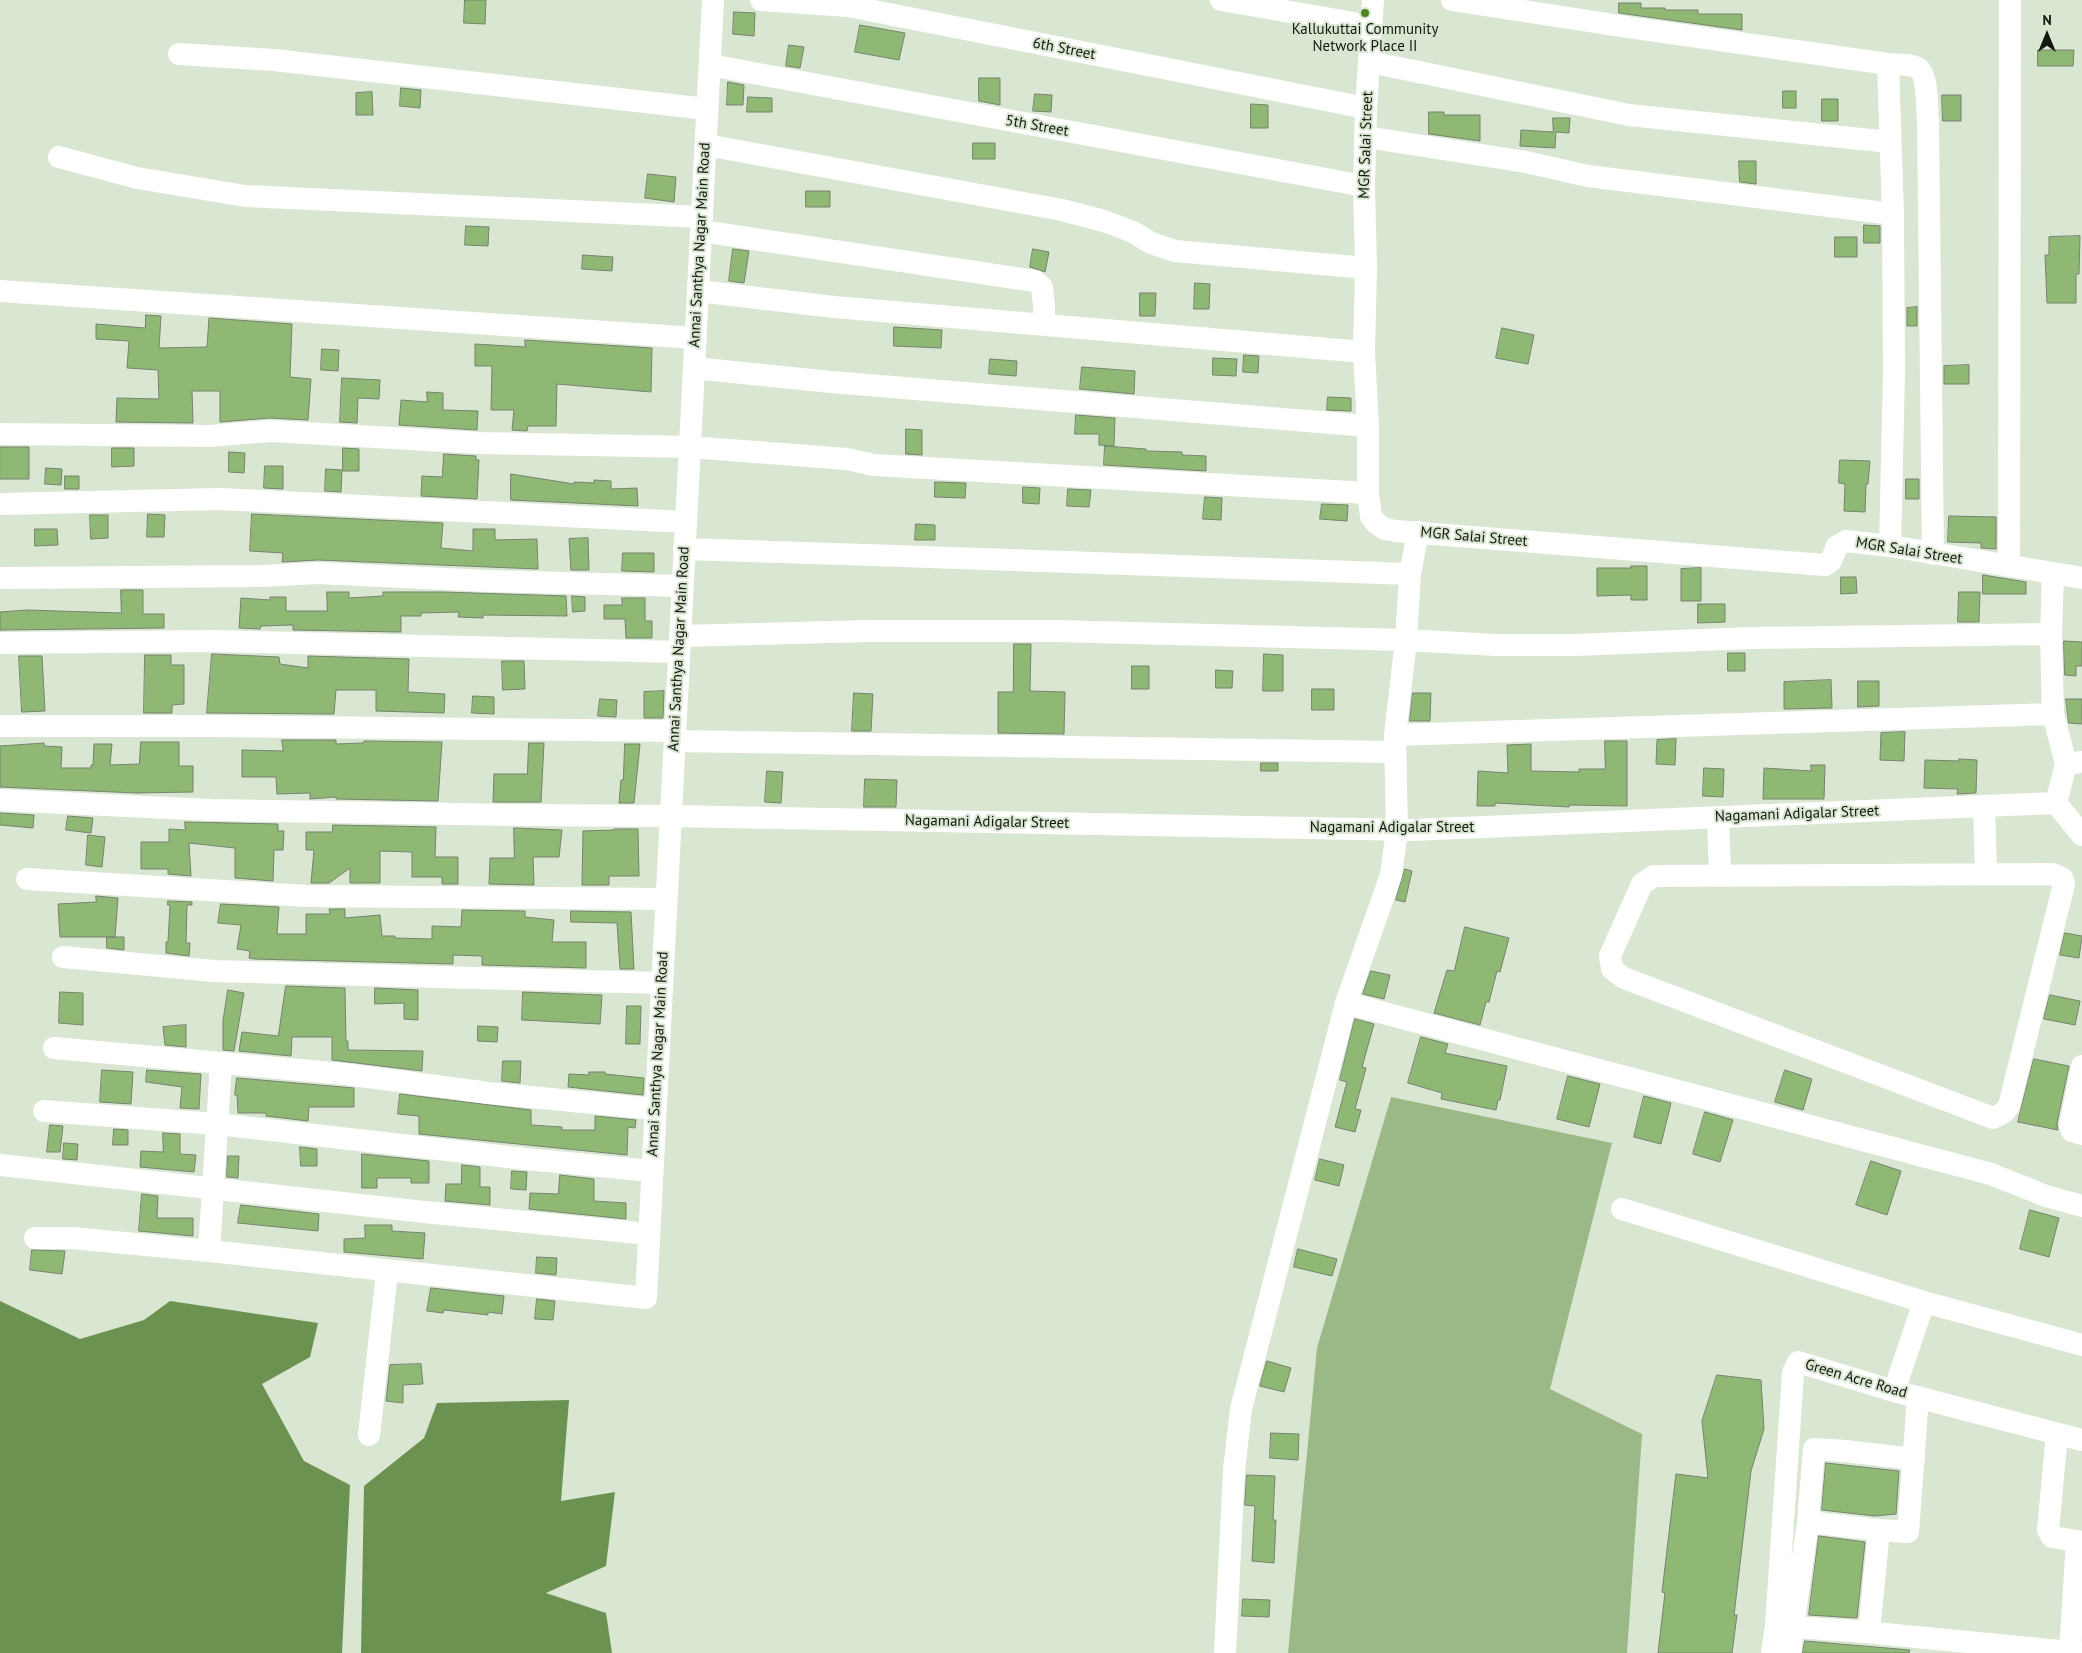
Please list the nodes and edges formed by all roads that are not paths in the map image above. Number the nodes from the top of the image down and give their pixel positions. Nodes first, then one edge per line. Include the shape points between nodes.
1 (713, 0) edge
2 (761, 0) edge
3 (1221, 0) edge
4 (1373, 0) edge
5 (1452, 0) edge
6 (2010, 0) edge
7 (1371, 26) junction
8 (179, 54) dead end
9 (1370, 62) junction
10 (1888, 64) junction
11 (710, 65) junction
12 (1366, 108) junction
13 (707, 110) junction
14 (1366, 137) junction
15 (1890, 142) junction
16 (706, 145) junction
17 (59, 157) dead end
18 (1364, 186) junction
19 (1893, 214) junction
20 (702, 224) junction
21 (1366, 268) junction
22 (0, 291) edge
23 (698, 291) junction
24 (1044, 325) junction
25 (696, 338) junction
26 (1364, 352) junction
27 (694, 368) junction
28 (1368, 426) junction
29 (0, 434) edge
30 (690, 447) junction
31 (1368, 493) junction
32 (0, 504) edge
33 (686, 522) junction
34 (1418, 532) junction
35 (1890, 546) junction
36 (684, 549) junction
37 (1933, 554) junction
38 (2010, 566) junction
39 (2053, 573) junction
40 (1410, 574) junction
41 (0, 578) edge
42 (2082, 578) edge
43 (683, 586) junction
44 (2051, 634) junction
45 (1406, 640) junction
46 (0, 643) edge
47 (680, 644) junction
48 (2053, 714) junction
49 (0, 726) edge
50 (675, 736) junction
51 (1395, 743) junction
52 (2074, 763) edge
53 (0, 800) edge
54 (2056, 803) junction
55 (1984, 806) junction
56 (670, 816) junction
57 (1718, 818) junction
58 (1397, 830) junction
59 (2082, 835) edge
60 (1986, 874) junction
61 (1720, 876) junction
62 (27, 879) dead end
63 (666, 899) junction
64 (62, 957) dead end
65 (662, 983) junction
66 (1346, 1003) junction
67 (54, 1048) dead end
68 (221, 1064) junction
69 (2082, 1066) edge
70 (655, 1108) junction
71 (44, 1111) dead end
72 (218, 1124) junction
73 (2082, 1134) edge
74 (0, 1165) edge
75 (652, 1171) junction
76 (213, 1189) junction
77 (2082, 1206) edge
78 (1622, 1209) dead end
79 (649, 1234) junction
80 (35, 1238) dead end
81 (209, 1252) junction
82 (387, 1272) junction
83 (1924, 1302) junction
84 (2082, 1345) edge
85 (1894, 1391) junction
86 (1918, 1398) junction
87 (2057, 1434) junction
88 (369, 1435) dead end
89 (2082, 1440) edge
90 (1914, 1459) junction
91 (1808, 1522) junction
92 (1879, 1530) junction
93 (2080, 1541) edge
94 (1793, 1627) junction
95 (1869, 1632) junction
96 (1924, 1645) edge
97 (2003, 1649) edge
98 (2075, 1652) edge
99 (1225, 1653) edge
100 (1772, 1653) edge
101 (1790, 1653) edge

1 - 11 street, Annai Santhya Nagar Main Road
2 - 12 street, 6th Street via 848,6
3 - 7 street
4 - 7 street, MGR Salai Street
5 - 10 street
6 - 38 street
7 - 9 street, MGR Salai Street
8 - 13 street via 274,60
9 - 12 street, MGR Salai Street
9 - 15 street via 1629,116
10 - 15 street
10 - 37 street via 1918,69 1924,76 1926,95
11 - 13 street, Annai Santhya Nagar Main Road
11 - 18 street, 5th Street
12 - 14 street, MGR Salai Street
13 - 16 street, Annai Santhya Nagar Main Road
14 - 18 street, MGR Salai Street
14 - 19 street via 1526,162 1588,176
15 - 19 street
16 - 20 street, Annai Santhya Nagar Main Road
16 - 21 street via 1062,210 1104,221 1175,251
17 - 20 street via 137,178 245,196
18 - 21 street, MGR Salai Street
19 - 35 street
20 - 23 street, Annai Santhya Nagar Main Road
20 - 24 street via 1035,281 1042,287
21 - 26 street, MGR Salai Street
22 - 25 street
23 - 24 street via 834,307
23 - 25 street, Annai Santhya Nagar Main Road
24 - 26 street
25 - 27 street, Annai Santhya Nagar Main Road
26 - 28 street, MGR Salai Street
27 - 28 street
27 - 30 street, Annai Santhya Nagar Main Road
28 - 31 street, MGR Salai Street
29 - 30 street via 209,436 270,432 480,443
30 - 31 street via 847,459 874,465
30 - 33 street, Annai Santhya Nagar Main Road
31 - 34 street, MGR Salai Street via 1371,516 1376,523 1396,532
32 - 33 street via 221,499
33 - 36 street, Annai Santhya Nagar Main Road
34 - 35 street, MGR Salai Street via 1825,565 1831,561 1837,546 1846,541
34 - 40 street
35 - 37 street, MGR Salai Street
36 - 40 street
36 - 43 street, Annai Santhya Nagar Main Road
37 - 38 street, MGR Salai Street
38 - 39 street, MGR Salai Street
39 - 42 street, MGR Salai Street
39 - 44 street
40 - 45 street
41 - 43 street via 317,573
43 - 47 street, Annai Santhya Nagar Main Road
44 - 45 street via 1752,638 1575,645
44 - 48 street
45 - 47 street via 1056,631 868,631
45 - 51 street
46 - 47 street
47 - 50 street, Annai Santhya Nagar Main Road
48 - 51 street
48 - 52 street
49 - 50 street via 208,726
50 - 51 street
50 - 56 street, Annai Santhya Nagar Main Road
51 - 58 street
52 - 54 street
53 - 56 street, Nagamani Adigalar Street via 210,810
54 - 55 street, Nagamani Adigalar Street
54 - 59 street
55 - 57 street, Nagamani Adigalar Street
55 - 60 street
56 - 58 street, Nagamani Adigalar Street
56 - 63 street, Annai Santhya Nagar Main Road
57 - 58 street, Nagamani Adigalar Street
57 - 61 street
58 - 66 street via 1391,875
60 - 61 street
60 - 61 street via 2052,874 2062,878 2064,884 2009,1106 1993,1118 1624,978 1612,970 1610,956 1642,884 1654,876
62 - 63 street via 307,896
63 - 65 street, Annai Santhya Nagar Main Road
64 - 65 street via 214,971
65 - 70 street, Annai Santhya Nagar Main Road
66 - 77 street via 1991,1174 2046,1196
66 - 99 street via 1242,1410 1234,1470
67 - 68 street
68 - 70 street via 345,1074 489,1093
68 - 72 street
69 - 73 street via 2070,1126 2072,1131
70 - 75 street, Annai Santhya Nagar Main Road
71 - 72 street
72 - 75 street
72 - 76 street
74 - 76 street
75 - 79 street, Annai Santhya Nagar Main Road
76 - 79 street
76 - 81 street
78 - 83 street
79 - 82 street, Annai Santhya Nagar Main Road via 646,1298
80 - 81 street via 72,1238
81 - 82 street
82 - 88 street
83 - 84 street
83 - 85 street
85 - 86 street, Green Acre Road
85 - 100 street, Green Acre Road via 1801,1362 1795,1364
86 - 87 street, Green Acre Road
86 - 90 street
87 - 89 street, Green Acre Road
87 - 93 street via 2048,1530 2052,1538
90 - 91 street via 1814,1450
90 - 92 street via 1908,1532
91 - 92 street
91 - 94 street
92 - 95 street
93 - 98 street
94 - 95 street
94 - 101 street
95 - 96 street
96 - 97 street
97 - 98 street

